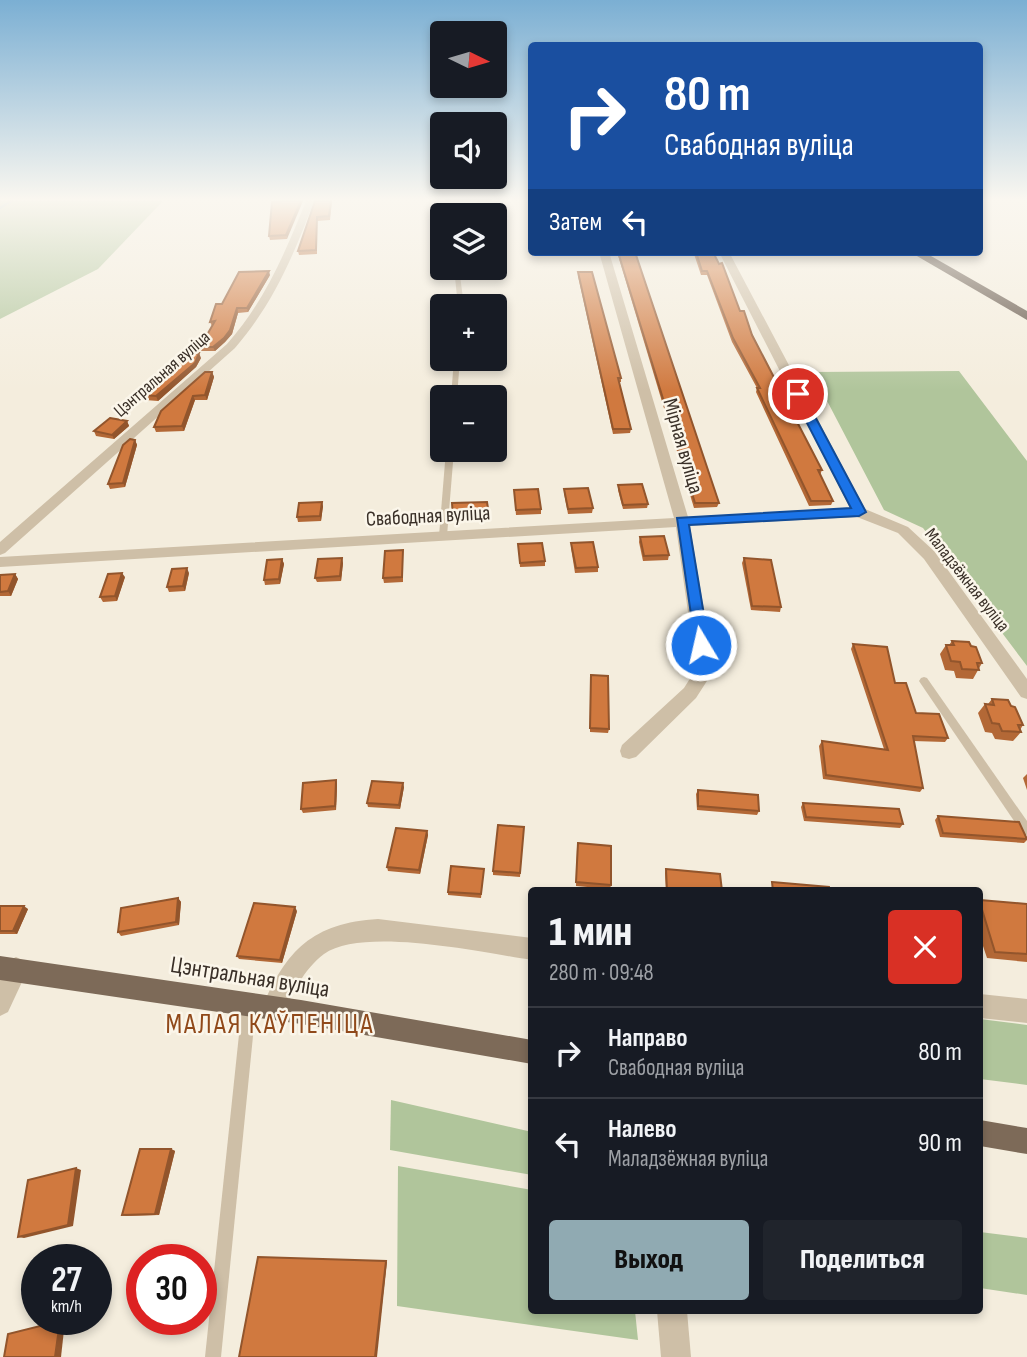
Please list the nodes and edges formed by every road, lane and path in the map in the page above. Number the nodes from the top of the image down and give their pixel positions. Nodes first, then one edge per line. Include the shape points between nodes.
1 (285, 264) edge
2 (608, 264) edge
3 (730, 264) edge
4 (937, 264) edge
5 (959, 264) edge
6 (1027, 303) edge
7 (1027, 316) edge
8 (449, 462) edge
9 (859, 512) junction
10 (682, 521) junction
11 (443, 536) junction
12 (0, 550) edge
13 (0, 562) edge
14 (924, 681) dead end
15 (1027, 692) edge
16 (629, 751) dead end
17 (1027, 831) edge
18 (528, 948) edge
19 (8, 969) edge
20 (0, 1004) edge
21 (250, 1004) junction
22 (983, 1006) edge
23 (274, 1008) junction
24 (1027, 1011) edge
25 (528, 1051) edge
26 (983, 1134) edge
27 (1027, 1141) edge
28 (673, 1314) edge
29 (212, 1357) edge
30 (676, 1357) edge

1 - 12 street, Цэнтральная вуліца via 256,320 231,346
2 - 10 street, Мірная вуліца
3 - 9 street
4 - 7 highway
5 - 6 highway
8 - 11 lane
9 - 10 street, Свабодная вуліца
9 - 15 street, Маладзёжная вуліца via 903,530 929,555
10 - 11 street, Свабодная вуліца
10 - 16 street, Мірная вуліца via 705,670 690,693
11 - 13 street, Свабодная вуліца
14 - 17 lane
18 - 23 street via 379,928 349,930 325,940 303,958
19 - 20 street
19 - 21 main road, Цэнтральная вуліца
21 - 23 main road, Цэнтральная вуліца
21 - 29 lane
22 - 24 street
23 - 25 main road, Цэнтральная вуліца
26 - 27 main road
28 - 30 street

